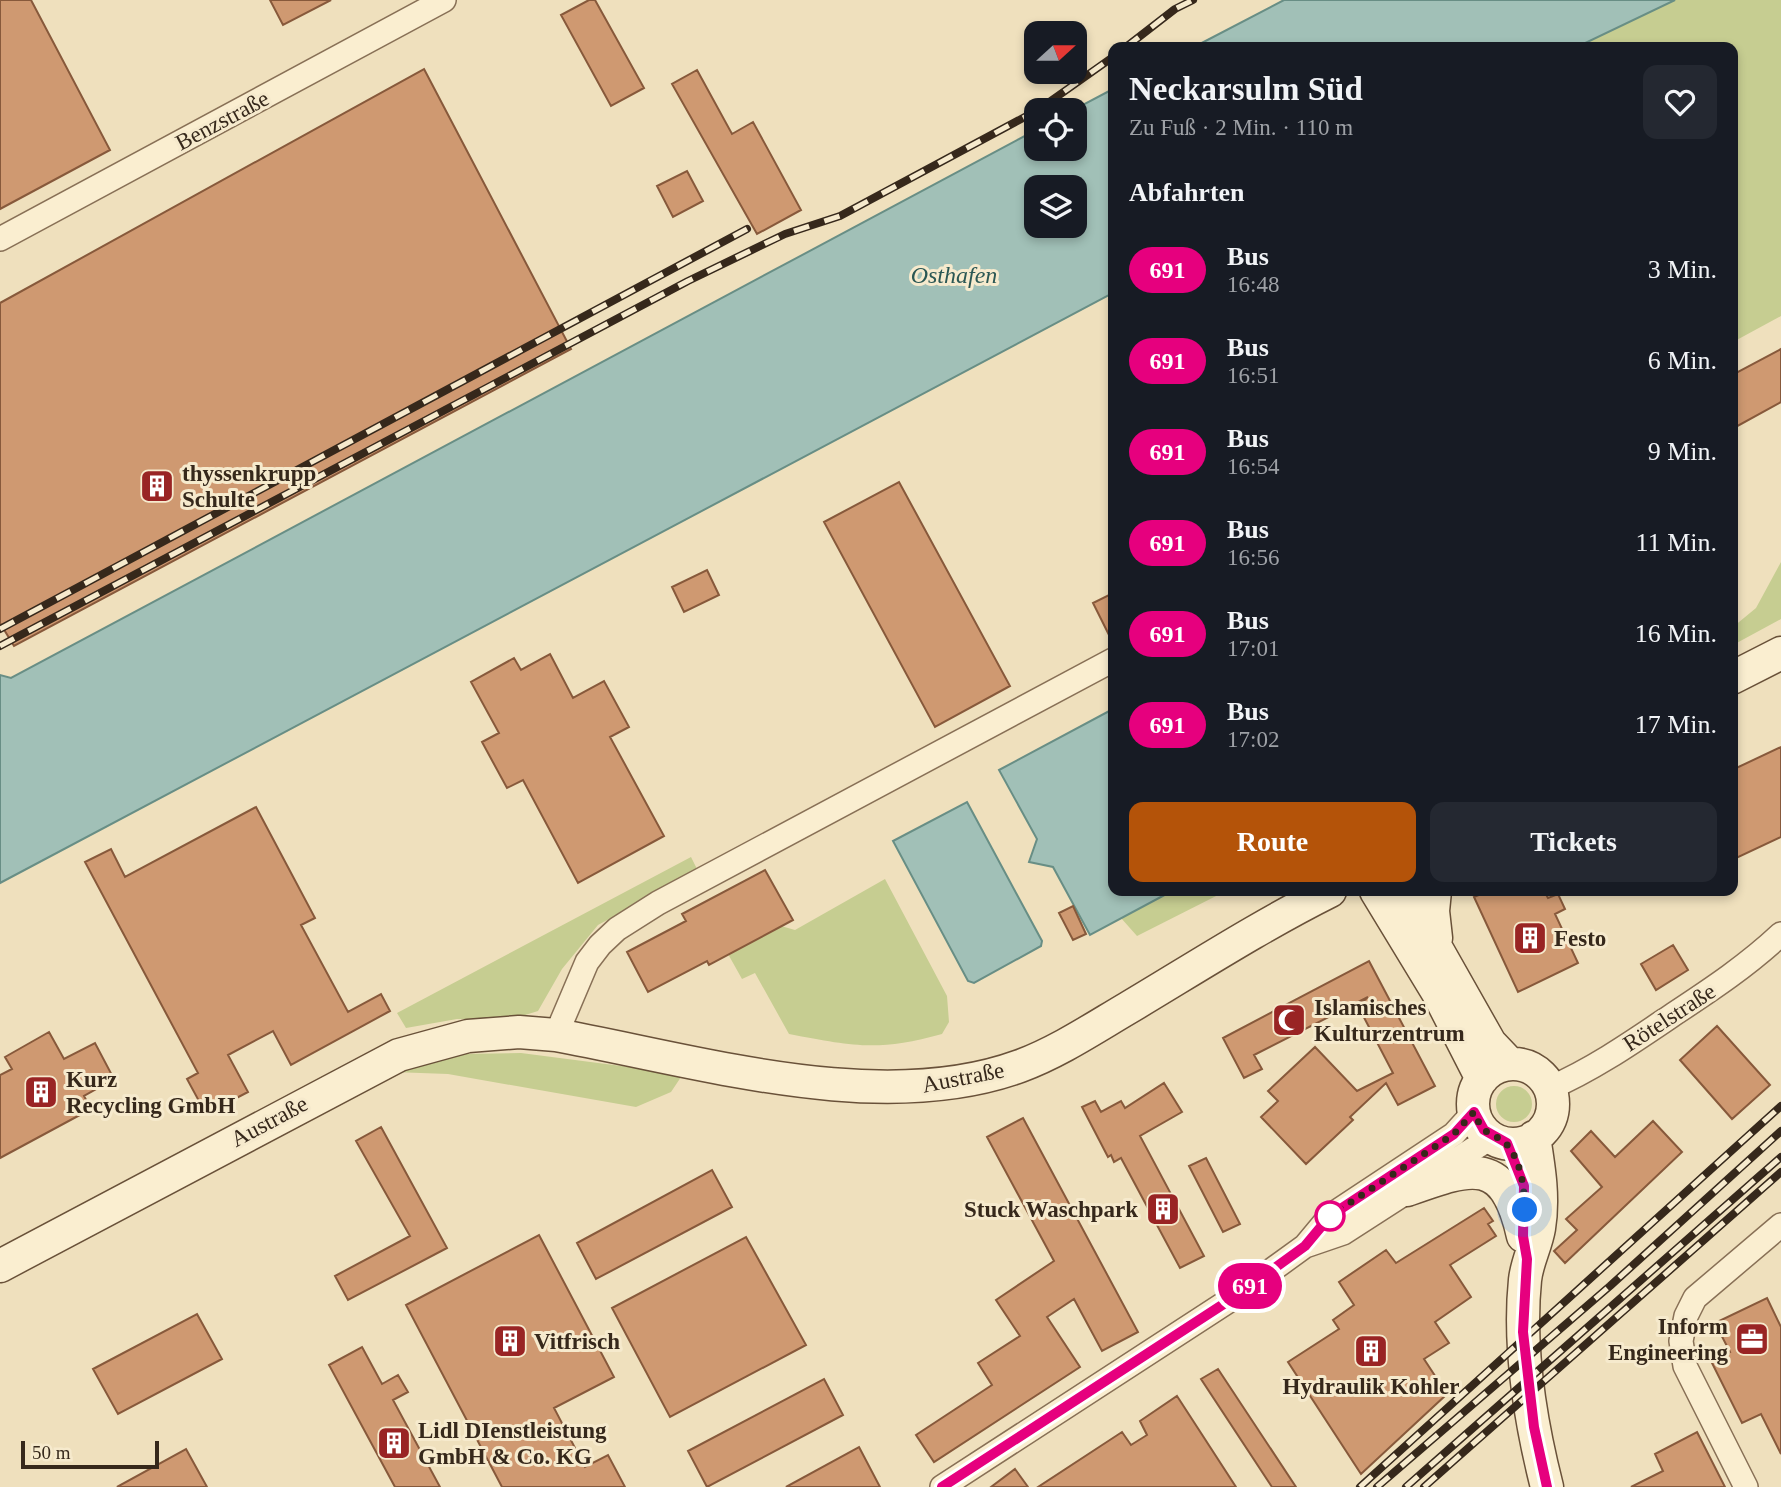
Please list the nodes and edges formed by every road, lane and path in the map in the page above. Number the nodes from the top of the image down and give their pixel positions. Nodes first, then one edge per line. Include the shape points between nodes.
1 (444, 0) edge
2 (0, 239) edge
3 (1781, 653) edge
4 (1108, 663) edge
5 (1738, 675) edge
6 (1320, 896) edge
7 (1379, 896) edge
8 (1408, 896) edge
9 (1435, 896) edge
10 (1781, 934) edge
11 (1438, 950) junction
12 (556, 1035) junction
13 (1510, 1064) junction
14 (1482, 1079) junction
15 (1550, 1088) junction
16 (1502, 1132) junction
17 (1407, 1190) junction
18 (1781, 1225) edge
19 (1305, 1246) junction
20 (1525, 1247) junction
21 (0, 1266) edge
22 (942, 1487) edge
23 (1546, 1487) edge
24 (1746, 1487) edge

1 - 2 street, Benzstraße
3 - 5 main road
4 - 12 street via 617,929 587,962
6 - 12 main road, Austraße via 1090,1031 1022,1065 957,1083 841,1086
7 - 14 main road via 1438,993
8 - 11 main road
9 - 11 main road
10 - 15 street, Rötelstraße via 1747,966 1644,1034
11 - 13 main road via 1490,1043
12 - 21 main road, Austraße via 519,1031 468,1036 399,1055
13 - 14 main road
13 - 15 main road via 1530,1067
14 - 16 main road via 1474,1095
15 - 16 main road via 1549,1121
16 - 17 street
16 - 19 street via 1454,1134 1330,1216
16 - 20 main road via 1524,1186
17 - 19 street via 1343,1233
17 - 20 main road via 1455,1172 1485,1173 1503,1187 1513,1203
18 - 24 street via 1695,1298 1681,1342 1685,1366
19 - 22 street via 1182,1333
20 - 23 main road via 1524,1338

